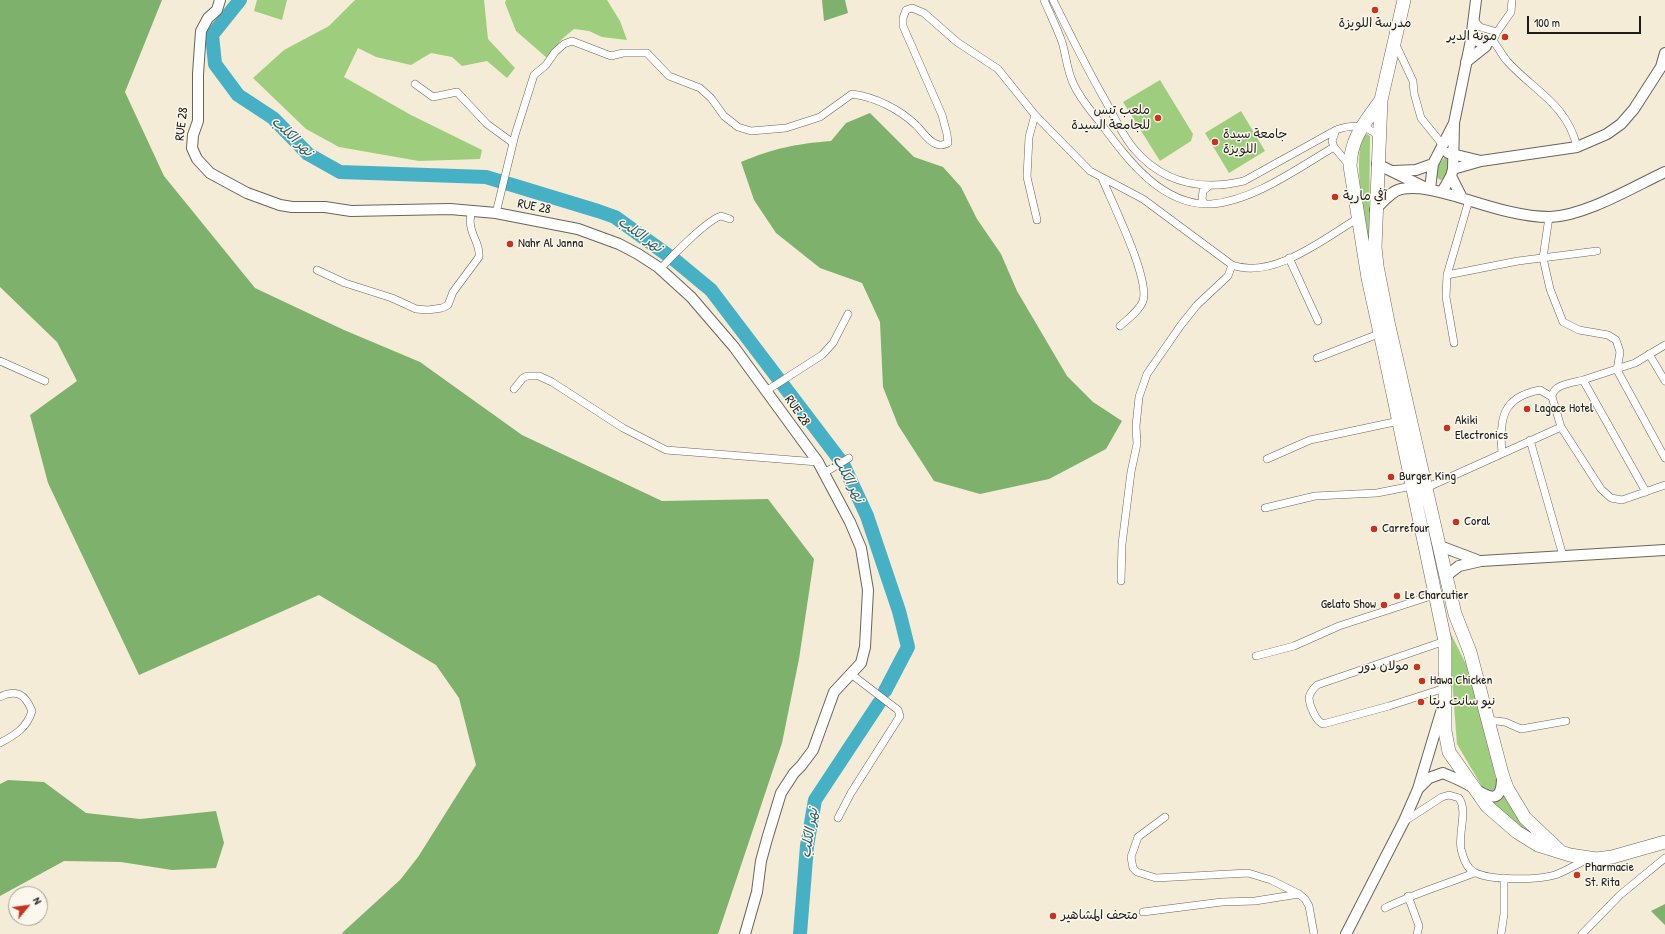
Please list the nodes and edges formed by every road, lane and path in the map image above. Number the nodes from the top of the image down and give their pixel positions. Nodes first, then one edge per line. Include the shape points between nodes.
1 (220, 0) edge
2 (1044, 0) edge
3 (1054, 0) edge
4 (1404, 0) edge
5 (1476, 0) edge
6 (1512, 0) edge
7 (1473, 18) junction
8 (1494, 31) junction
9 (1394, 40) junction
10 (1471, 40) junction
11 (1490, 43) junction
12 (1665, 53) edge
13 (1466, 62) junction
14 (1663, 67) edge
15 (415, 84) dead end
16 (1381, 100) junction
17 (1036, 115) junction
18 (1454, 123) junction
19 (1363, 126) junction
20 (1336, 130) junction
21 (1379, 137) junction
22 (513, 143) junction
23 (1334, 147) junction
24 (1577, 147) junction
25 (1441, 148) junction
26 (1453, 153) junction
27 (1481, 161) junction
28 (1378, 164) junction
29 (1433, 164) junction
30 (1350, 166) junction
31 (1392, 171) junction
32 (1665, 172) edge
33 (1452, 173) junction
34 (1102, 178) junction
35 (1209, 186) junction
36 (1429, 189) junction
37 (1442, 192) junction
38 (1465, 199) junction
39 (1204, 204) junction
40 (472, 210) junction
41 (1375, 210) junction
42 (496, 213) junction
43 (1549, 217) junction
44 (730, 219) dead end
45 (1357, 219) junction
46 (1037, 220) dead end
47 (1597, 251) dead end
48 (1290, 258) junction
49 (1543, 258) junction
50 (1232, 265) junction
51 (662, 266) junction
52 (317, 270) dead end
53 (1447, 276) junction
54 (848, 314) dead end
55 (1318, 322) dead end
56 (1120, 326) dead end
57 (1380, 333) junction
58 (1454, 343) dead end
59 (1665, 345) edge
60 (1649, 354) junction
61 (1317, 358) dead end
62 (0, 361) edge
63 (1617, 370) junction
64 (1583, 380) junction
65 (46, 381) dead end
66 (1665, 381) edge
67 (514, 389) dead end
68 (766, 391) junction
69 (1552, 397) junction
70 (1399, 421) junction
71 (1561, 427) junction
72 (1530, 440) junction
73 (1502, 453) junction
74 (849, 458) dead end
75 (1665, 458) edge
76 (1266, 459) dead end
77 (818, 462) junction
78 (825, 472) junction
79 (1665, 485) edge
80 (1412, 486) junction
81 (1426, 488) junction
82 (1646, 492) junction
83 (1265, 508) dead end
84 (1440, 546) junction
85 (1665, 550) edge
86 (1563, 556) junction
87 (1481, 561) junction
88 (1446, 576) junction
89 (1121, 581) dead end
90 (1434, 595) junction
91 (1445, 640) junction
92 (1256, 656) dead end
93 (851, 674) junction
94 (1445, 693) junction
95 (0, 697) edge
96 (1488, 720) junction
97 (1566, 721) dead end
98 (0, 743) edge
99 (1502, 774) junction
100 (1471, 786) junction
101 (1418, 789) junction
102 (1165, 817) dead end
103 (838, 818) dead end
104 (1404, 821) junction
105 (1665, 842) edge
106 (1563, 853) junction
107 (1590, 858) junction
108 (1665, 858) edge
109 (1474, 873) junction
110 (1504, 878) junction
111 (1299, 894) junction
112 (1408, 896) junction
113 (1385, 908) dead end
114 (1143, 912) dead end
115 (745, 934) edge
116 (1314, 934) edge
117 (1346, 934) edge
118 (1417, 934) edge
119 (1501, 934) edge
120 (1582, 934) edge

1 - 40 street, RUE 28 via 217,10 208,18 201,31 198,121 192,148 197,159 210,173 258,198 292,207 325,207 351,211
2 - 39 street via 1062,41 1073,83 1130,162 1173,196
3 - 35 street via 1090,74 1134,149 1164,175 1181,182
4 - 9 highway
5 - 7 street
6 - 8 street via 1506,19
7 - 8 street via 1480,27
7 - 10 street
8 - 11 street
9 - 16 highway
9 - 25 street via 1413,81 1422,118
10 - 11 street
10 - 13 street
11 - 13 street
11 - 24 street via 1550,99 1566,118
12 - 14 street
13 - 18 street
14 - 24 street via 1634,110 1621,124 1607,134
15 - 22 street via 433,97 458,92 487,124
16 - 19 highway
16 - 21 highway
17 - 22 street via 992,64 957,42 924,13 912,8 903,13 903,26 942,115 948,143 942,146 934,144 915,125 889,107 873,99 852,94 820,117 786,128 751,131 738,127 724,116 700,88 669,76 647,53 622,53 611,56 572,41 555,52 546,65 534,75
17 - 34 street via 1075,158
17 - 46 street via 1029,137 1027,177
18 - 25 street
18 - 26 street
19 - 20 street via 1349,125
19 - 21 street
19 - 30 highway via 1351,150
20 - 23 street via 1332,141
20 - 35 street via 1244,181
21 - 28 highway
22 - 42 street
23 - 30 street
23 - 39 street via 1242,197
24 - 27 street
25 - 26 street
25 - 29 street
26 - 27 street
26 - 33 street
27 - 33 street
28 - 31 street
28 - 41 highway
29 - 31 street via 1416,170
29 - 36 street
30 - 45 highway
31 - 36 street
32 - 43 street via 1594,205
33 - 37 street
33 - 38 street
34 - 50 street via 1143,199
34 - 56 street via 1133,253 1143,288 1143,301
35 - 39 street via 1203,191
36 - 37 street
36 - 41 street via 1401,189 1394,192
37 - 38 street
38 - 43 street via 1515,213
38 - 53 street
40 - 42 street, RUE 28
40 - 52 street via 469,223 479,256 445,307 416,309
41 - 81 highway via 1376,266
42 - 51 street, RUE 28 via 598,235
43 - 49 street
44 - 51 street via 721,216 715,219
45 - 48 street
45 - 57 highway
47 - 49 street
48 - 50 street via 1253,268 1243,269
48 - 55 street
49 - 53 street
49 - 63 street via 1550,290 1563,322 1579,330 1613,338 1620,352
50 - 89 street via 1228,276 1197,305 1146,374 1139,397 1137,444 1122,544
51 - 68 street, RUE 28 via 708,317
53 - 58 street via 1446,297
54 - 68 street via 834,343 822,355
57 - 61 street
57 - 70 highway
59 - 60 street
60 - 63 street
60 - 66 street
62 - 65 street
63 - 64 street
63 - 75 street
64 - 69 street via 1558,387 1553,391
64 - 82 street
67 - 77 street via 523,378 539,376 623,428 666,450
68 - 77 street, RUE 28
69 - 71 street
69 - 73 street via 1540,390 1511,402 1502,426
70 - 76 street via 1310,440
70 - 80 highway
71 - 72 street
71 - 82 street via 1607,495 1622,500
72 - 73 street
72 - 86 street
73 - 81 street
74 - 78 street
77 - 78 street, RUE 28
78 - 93 street, RUE 28 via 861,548 867,578 865,647 861,663
79 - 82 street
80 - 83 street via 1377,493 1315,496
80 - 90 highway
81 - 84 highway
84 - 87 street via 1456,554
84 - 88 highway
85 - 86 street
86 - 87 street
87 - 88 street via 1457,566
88 - 96 highway
90 - 91 highway
90 - 92 street via 1339,626 1294,646
91 - 94 highway
91 - 94 street via 1317,685 1309,699 1316,718 1323,724
93 - 103 street via 895,708 900,716
93 - 115 street, RUE 28 via 834,692 813,750 785,784 781,793 767,839 757,892
94 - 100 highway via 1446,742 1449,752
94 - 101 street
95 - 98 street via 10,692 20,694 32,711 29,721 22,730
96 - 97 street via 1505,722 1521,729
96 - 99 highway
99 - 100 street via 1502,787 1494,796 1483,795
99 - 106 highway via 1513,801 1525,818
100 - 101 street via 1443,773 1429,778
100 - 106 highway via 1487,806 1517,832 1538,846
101 - 104 street
102 - 111 street via 1138,837 1131,857 1133,868 1137,872 1156,878 1248,873 1271,880
104 - 109 street via 1442,797 1449,795 1459,798 1462,809 1461,849 1469,868
104 - 117 street
105 - 107 highway via 1612,857
106 - 107 highway
107 - 110 street via 1549,876
108 - 120 street via 1620,895
109 - 110 street
109 - 112 street
110 - 119 street
111 - 114 street
111 - 116 street via 1309,906
112 - 113 street
112 - 118 street via 1419,926

